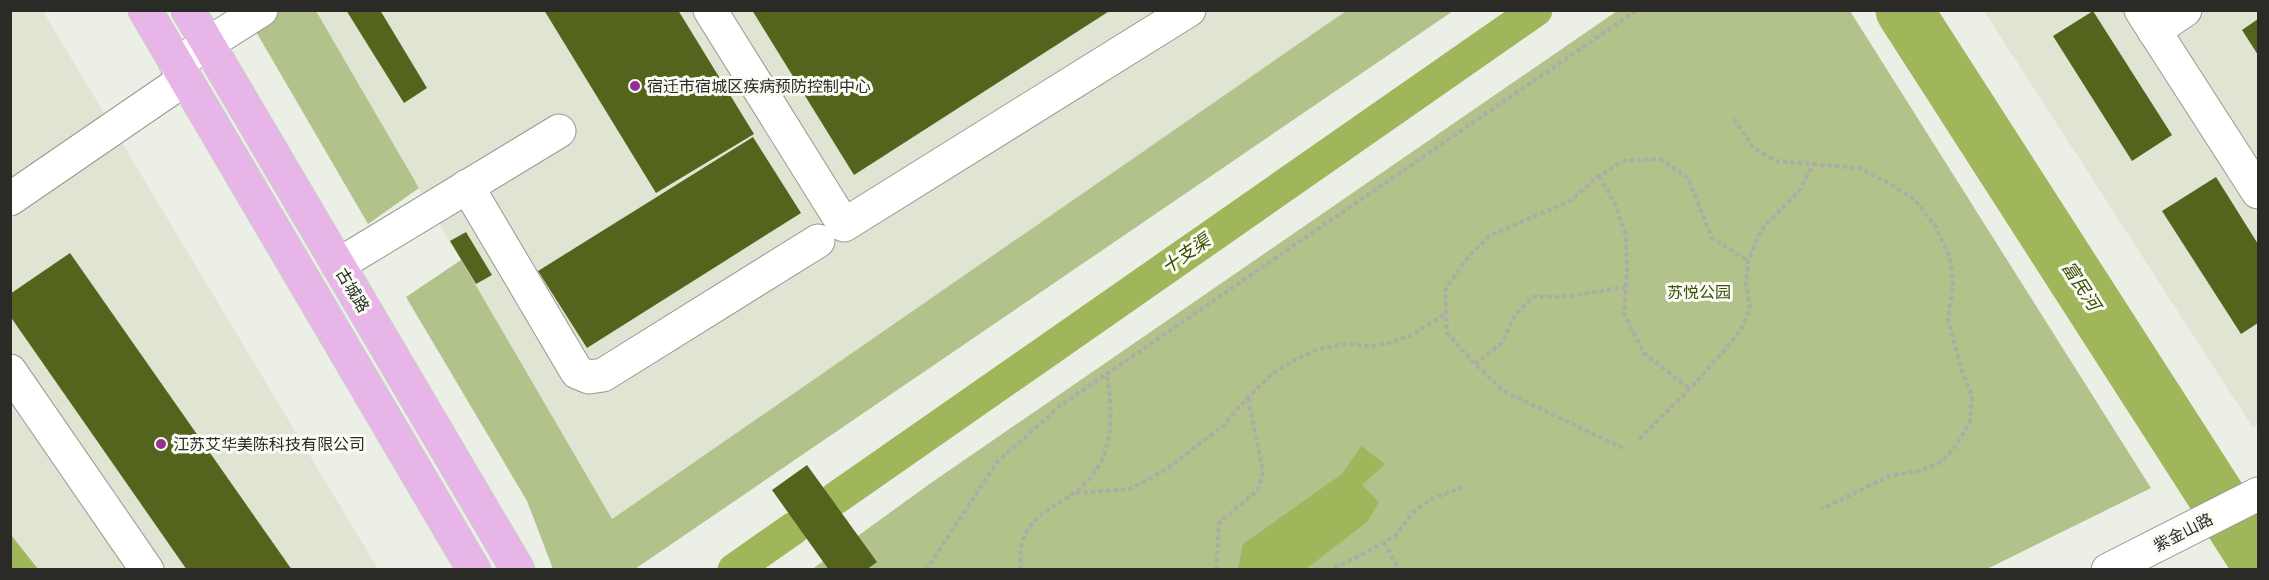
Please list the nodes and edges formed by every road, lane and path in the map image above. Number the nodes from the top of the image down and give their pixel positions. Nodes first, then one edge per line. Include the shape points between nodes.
1 (188, 10) edge
2 (261, 10) edge
3 (710, 10) edge
4 (1189, 10) edge
5 (1637, 10) edge
6 (2185, 10) edge
7 (159, 16) edge
8 (2148, 21) edge
9 (208, 44) junction
10 (181, 71) junction
11 (1734, 119) dead end
12 (559, 130) dead end
13 (1813, 164) junction
14 (1599, 176) junction
15 (467, 186) junction
16 (2259, 192) edge
17 (10, 199) edge
18 (818, 241) dead end
19 (1748, 261) junction
20 (338, 265) junction
21 (1626, 286) junction
22 (1446, 313) junction
23 (1475, 364) junction
24 (11, 372) edge
25 (1107, 374) junction
26 (1690, 389) junction
27 (1248, 397) junction
28 (1639, 439) dead end
29 (1623, 448) dead end
30 (1466, 486) dead end
31 (1076, 493) junction
32 (2259, 494) edge
33 (1822, 509) dead end
34 (1384, 542) junction
35 (147, 570) edge
36 (474, 570) edge
37 (518, 570) edge
38 (926, 570) edge
39 (1020, 570) edge
40 (1216, 570) edge
41 (1327, 570) edge
42 (1399, 570) edge
43 (2108, 570) edge

1 - 9 main road, 古城路
2 - 9 street
3 - 4 street via 844,225
5 - 25 path
6 - 8 street
7 - 10 main road
8 - 16 street
9 - 10 street
9 - 20 main road, 古城路
10 - 17 street
10 - 36 main road
11 - 13 path via 1754,147 1776,161
12 - 15 street
13 - 19 path via 1799,191 1761,230
13 - 33 path via 1859,168 1887,182 1914,199 1936,226 1950,258 1953,285 1948,319 1960,369 1972,396 1970,422 1942,462 1889,476
14 - 19 path via 1623,161 1660,159 1688,178 1712,238
14 - 21 path via 1615,204 1626,237
14 - 22 path via 1570,201 1489,236 1468,257 1445,290
15 - 18 street via 577,372 589,377 603,375
15 - 20 street
19 - 26 path via 1750,307 1742,327
20 - 37 main road, 古城路
21 - 23 path via 1562,297 1533,297 1515,315 1502,342
21 - 26 path via 1624,314 1644,353
22 - 23 path via 1448,333
22 - 27 path via 1412,335 1389,343 1319,349 1273,373
23 - 29 path via 1505,392
24 - 35 street
25 - 31 path via 1110,430 1095,473
25 - 38 path via 1060,406 998,461
26 - 28 path
27 - 31 path via 1223,426 1165,470 1130,489
27 - 40 path via 1263,471 1258,490 1219,523
30 - 34 path via 1432,499
31 - 39 path via 1039,515 1023,534
32 - 43 street, 紫金山路
34 - 41 path
34 - 42 path

